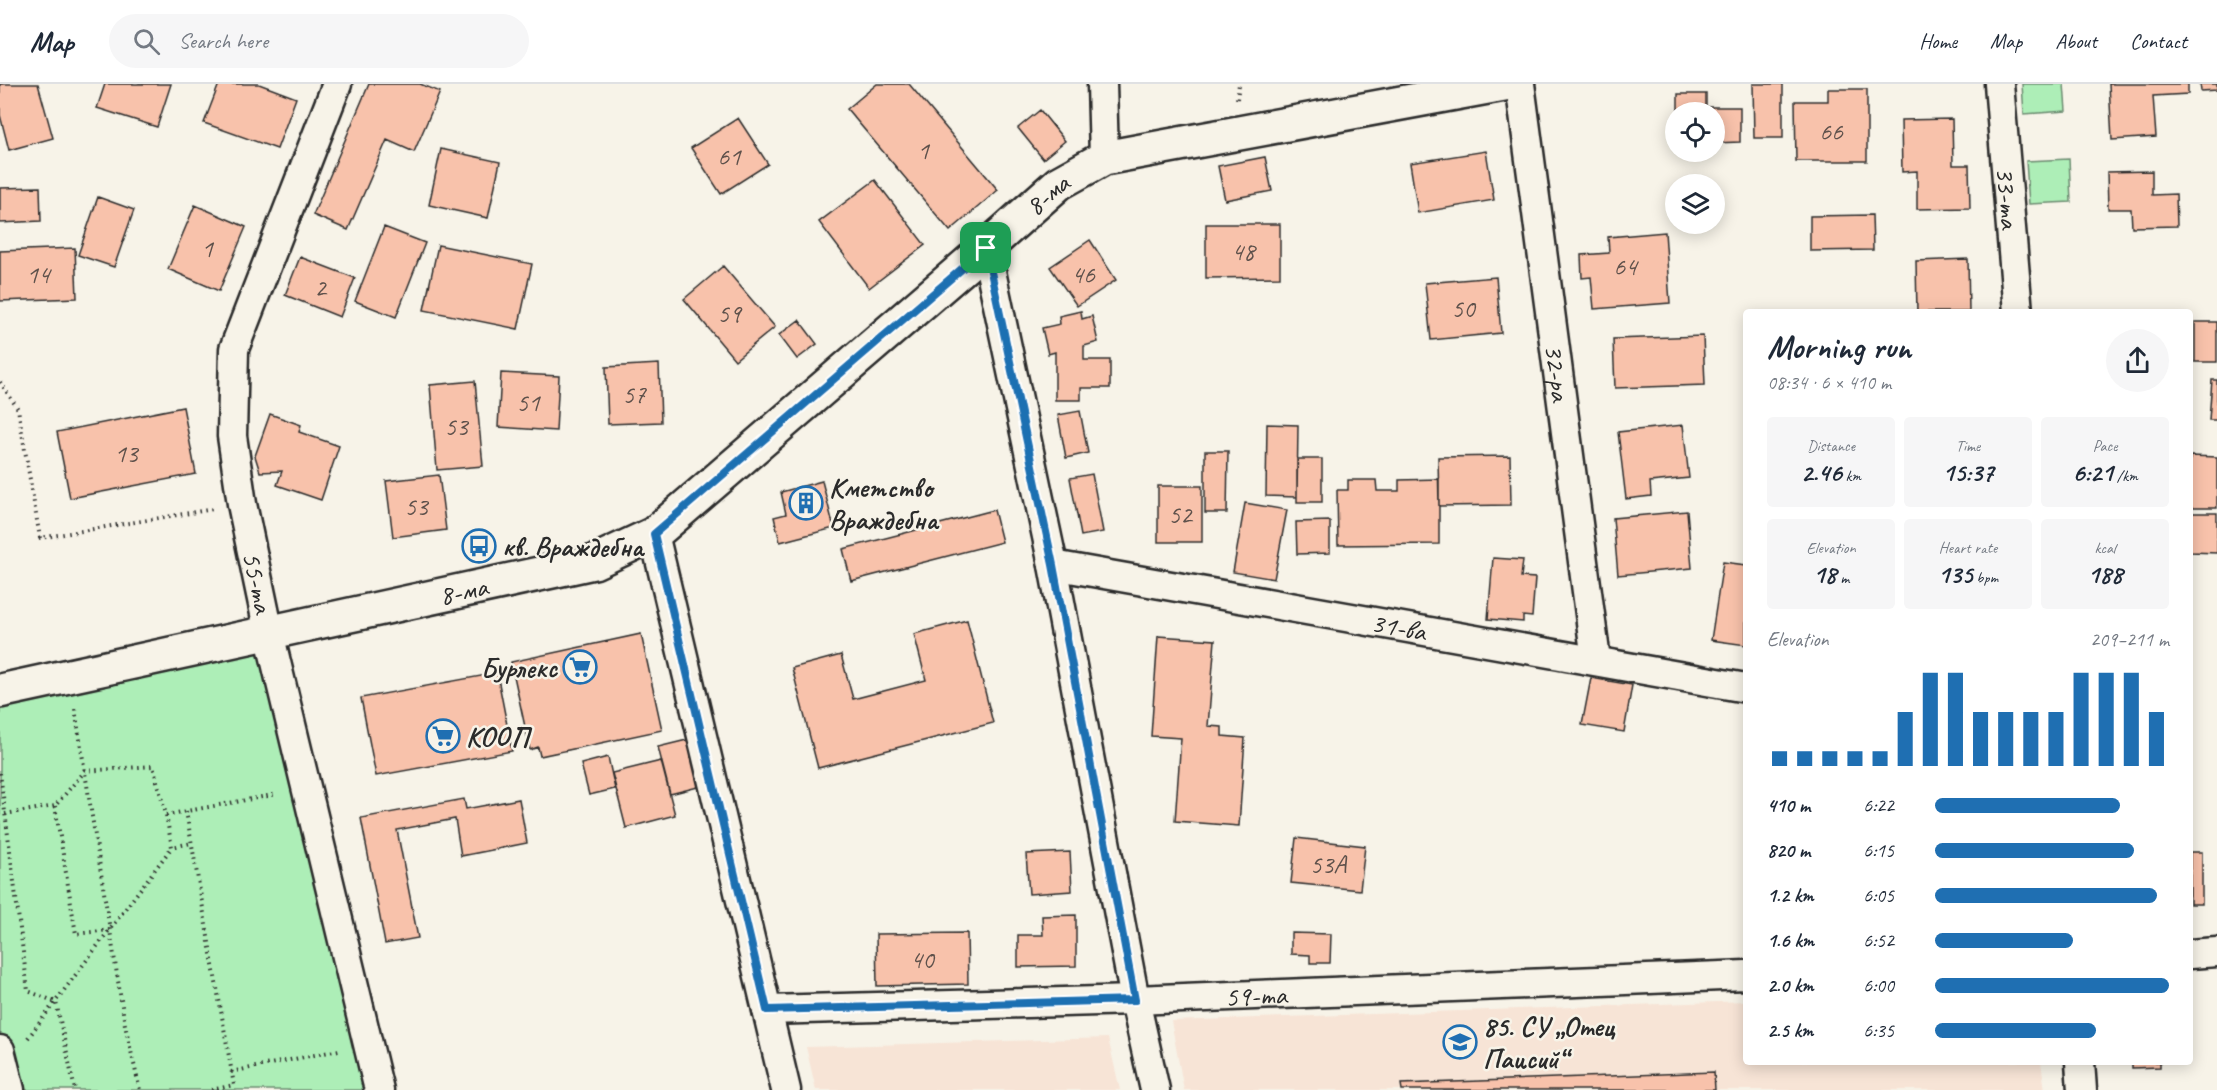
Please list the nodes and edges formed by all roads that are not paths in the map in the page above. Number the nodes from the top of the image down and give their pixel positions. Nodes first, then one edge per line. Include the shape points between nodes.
1 (337, 84) edge
2 (1102, 84) edge
3 (1504, 84) edge
4 (1520, 84) edge
5 (1999, 84) edge
6 (1104, 158) junction
7 (986, 248) junction
8 (2018, 309) edge
9 (654, 534) junction
10 (1053, 565) junction
11 (269, 633) junction
12 (1596, 660) junction
13 (1743, 687) edge
14 (0, 691) edge
15 (2217, 952) edge
16 (2193, 954) edge
17 (1743, 975) edge
18 (1135, 1000) junction
19 (767, 1010) junction
20 (2080, 1065) edge
21 (379, 1090) edge
22 (786, 1090) edge
23 (1155, 1090) edge
24 (2082, 1090) edge

1 - 11 street, 55-та via 234,349 232,436
2 - 6 street
3 - 6 street, 8-ма
4 - 12 street, 32-ра
5 - 8 street, 33-та
6 - 7 street, 8-ма via 1059,183
7 - 9 street, 8-ма
7 - 10 street
9 - 11 street, 8-ма via 594,562
9 - 19 street
10 - 12 street, 31-ва
10 - 18 street
11 - 14 street, 8-ма
11 - 21 street, 55-та
12 - 13 street, 31-ва
15 - 16 street
17 - 18 street, 59-та
18 - 19 street, 59-та
18 - 23 street
19 - 22 street
20 - 24 street

